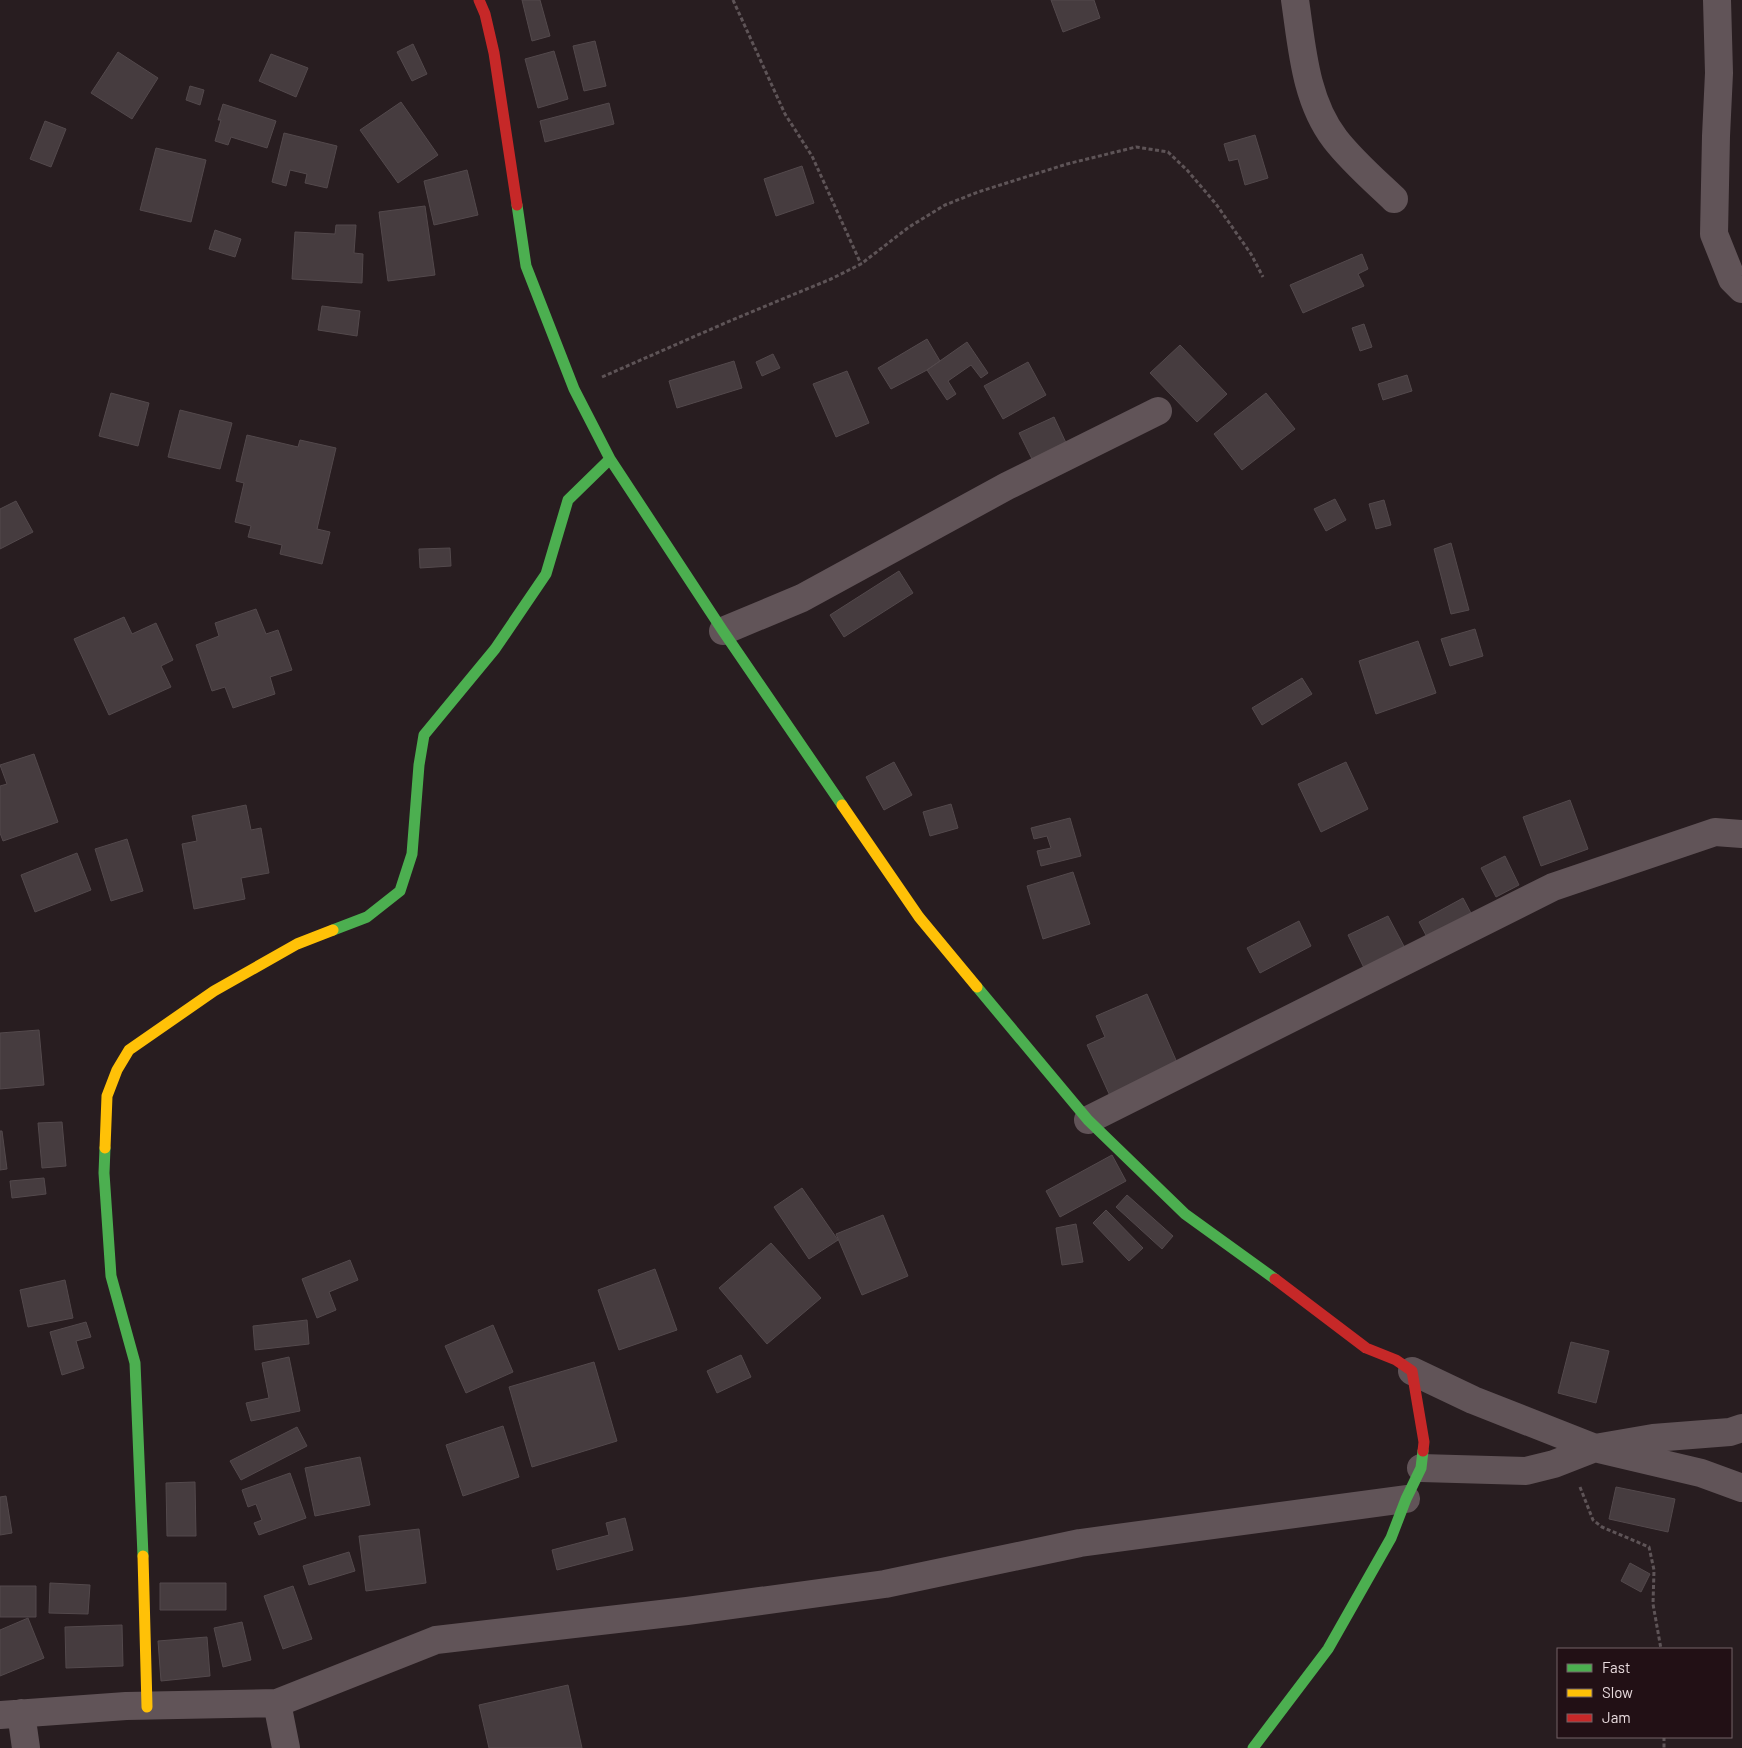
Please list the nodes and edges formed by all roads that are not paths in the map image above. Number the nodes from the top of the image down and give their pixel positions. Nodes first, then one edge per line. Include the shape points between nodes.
1 (479, 0) edge
2 (1295, 0) edge
3 (1718, 0) edge
4 (1394, 199) dead end
5 (1742, 289) edge
6 (1158, 411) dead end
7 (610, 459) junction
8 (723, 631) junction
9 (1742, 834) edge
10 (1088, 1120) junction
11 (1412, 1371) junction
12 (1742, 1428) edge
13 (1595, 1448) junction
14 (1420, 1468) junction
15 (1742, 1488) edge
16 (1406, 1499) junction
17 (277, 1703) junction
18 (147, 1707) junction
19 (10, 1714) edge
20 (26, 1748) edge
21 (286, 1748) edge
22 (1253, 1748) edge

1 - 7 street via 494,53 526,266 574,389
2 - 4 street via 1310,88 1319,114 1355,162
3 - 5 street via 1720,73 1714,234 1732,279
6 - 8 street via 1007,486 802,598
7 - 8 street
7 - 18 street via 568,500 546,574 496,648 424,735 412,854 400,891 367,917 297,944 214,991 129,1050 116,1070 108,1096 104,1173 111,1276 135,1363
8 - 10 street via 919,917
9 - 10 street via 1715,832 1553,887
10 - 11 street via 1185,1214 1366,1348 1396,1360
11 - 13 street via 1473,1400
11 - 14 street via 1424,1442
12 - 13 street
13 - 14 street via 1526,1471
13 - 15 street via 1701,1473
14 - 16 street
16 - 17 street via 1080,1542 885,1584 436,1640
16 - 22 street via 1391,1538 1328,1649
17 - 18 street
17 - 21 street
18 - 19 street
19 - 20 street

